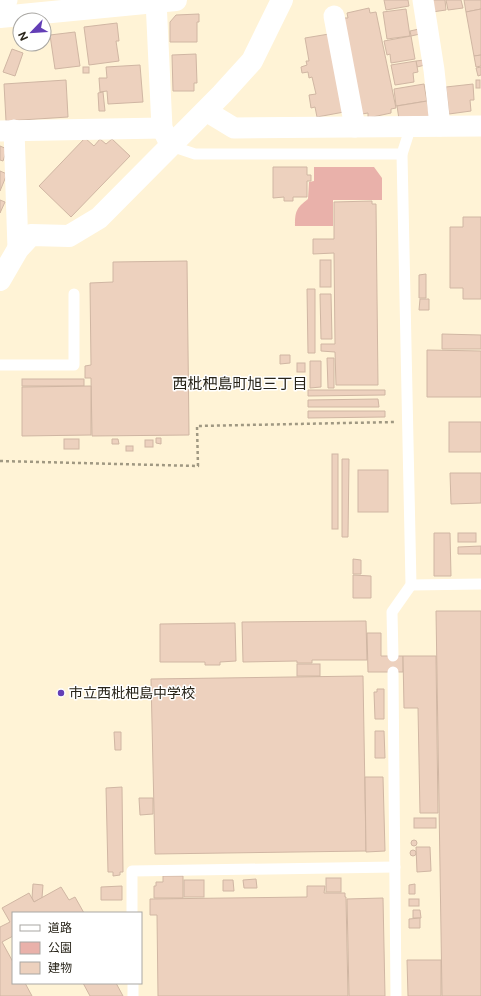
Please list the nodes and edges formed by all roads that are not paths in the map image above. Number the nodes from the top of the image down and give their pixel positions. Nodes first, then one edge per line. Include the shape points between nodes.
1 (7, 0) edge
2 (282, 0) edge
3 (423, 0) edge
4 (163, 1) edge
5 (0, 16) edge
6 (334, 16) dead end
7 (206, 111) junction
8 (410, 126) junction
9 (440, 126) junction
10 (481, 126) edge
11 (355, 127) junction
12 (7, 130) edge
13 (167, 137) junction
14 (402, 154) junction
15 (18, 249) junction
16 (0, 280) edge
17 (74, 294) dead end
18 (0, 366) edge
19 (481, 584) edge
20 (411, 585) junction
21 (393, 656) dead end
22 (393, 672) dead end
23 (395, 867) junction
24 (132, 912) edge
25 (133, 984) edge
26 (133, 996) edge
27 (396, 996) edge

1 - 5 street
2 - 7 street via 252,61
3 - 9 street
4 - 5 street
4 - 13 street
6 - 11 street
7 - 11 street via 234,128
7 - 13 street
8 - 9 street
8 - 11 street
8 - 14 lane
9 - 10 street
12 - 13 street
12 - 15 street
13 - 14 lane via 195,154
13 - 15 street via 99,218 69,236 31,235
14 - 20 lane
15 - 16 street
17 - 18 lane via 74,365
19 - 20 lane
20 - 21 lane via 392,612
22 - 23 lane
23 - 24 lane via 132,871
23 - 27 lane
25 - 26 lane

